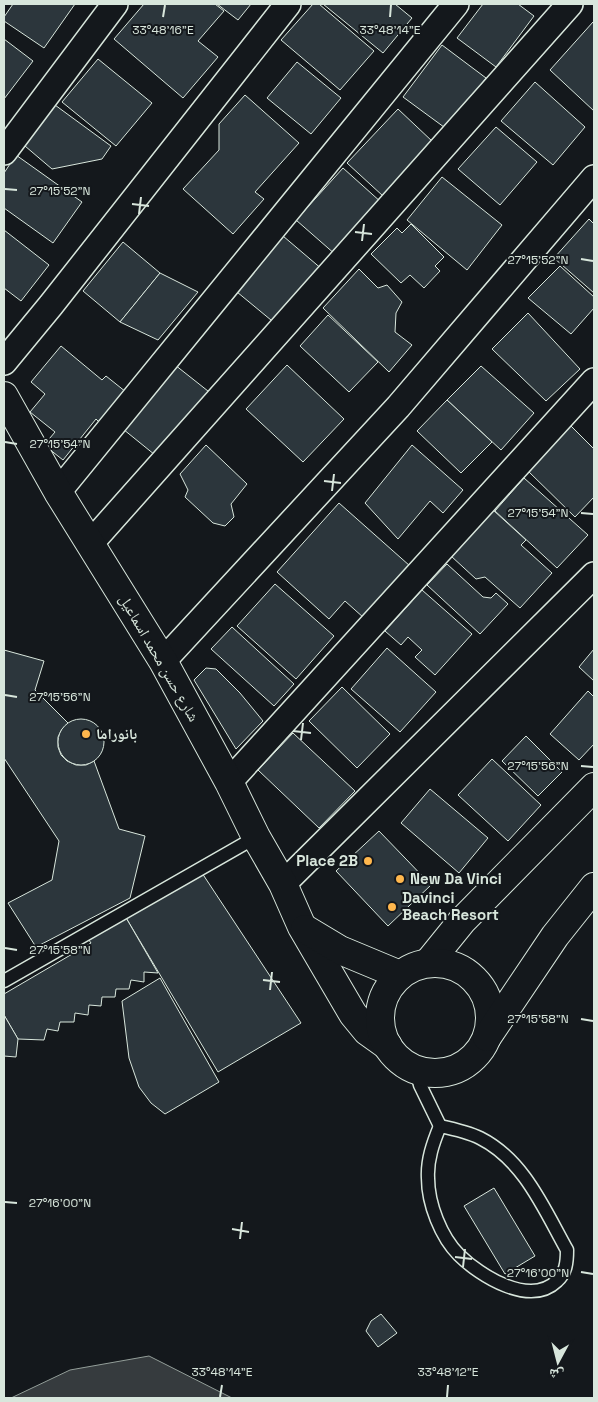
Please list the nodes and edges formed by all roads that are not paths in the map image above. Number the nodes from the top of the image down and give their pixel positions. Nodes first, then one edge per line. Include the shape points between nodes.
1 (115, 4) edge
2 (288, 4) edge
3 (456, 4) edge
4 (570, 4) edge
5 (4, 152) edge
6 (594, 178) edge
7 (4, 362) edge
8 (594, 381) edge
9 (4, 396) edge
10 (58, 492) junction
11 (90, 544) junction
12 (594, 575) edge
13 (163, 661) junction
14 (229, 782) junction
15 (594, 787) edge
16 (256, 837) junction
17 (283, 884) junction
18 (594, 887) edge
19 (302, 927) junction
20 (428, 963) junction
21 (400, 975) junction
22 (4, 981) edge
23 (487, 1037) junction
24 (388, 1046) junction
25 (416, 1069) junction
26 (440, 1126) junction

1 - 5 street
2 - 7 street
3 - 10 street
4 - 11 street
6 - 13 street via 398,407
8 - 14 street
9 - 10 street, شارع حسن محمد اسماعيل
10 - 11 street, شارع حسن محمد اسماعيل
11 - 13 street, شارع حسن محمد اسماعيل
12 - 17 street
13 - 14 street, شارع حسن محمد اسماعيل
14 - 16 street, شارع حسن محمد اسماعيل
15 - 20 street via 462,922
16 - 17 street, شارع حسن محمد اسماعيل
16 - 22 lane
17 - 19 street, شارع حسن محمد اسماعيل
18 - 23 street via 554,936
19 - 21 street via 340,950
19 - 24 street, شارع حسن محمد اسماعيل via 353,1014 367,1031
20 - 21 street
20 - 23 street via 460,969 483,990 489,1005
21 - 24 street via 382,1001 382,1032
23 - 25 street via 466,1064 450,1071 433,1073
24 - 25 street via 395,1056
25 - 26 lane via 420,1085
26 - 26 lane via 481,1138 515,1164 528,1182 567,1250 564,1270 551,1286 531,1292 504,1285 479,1272 452,1246 432,1205 428,1178 431,1150

